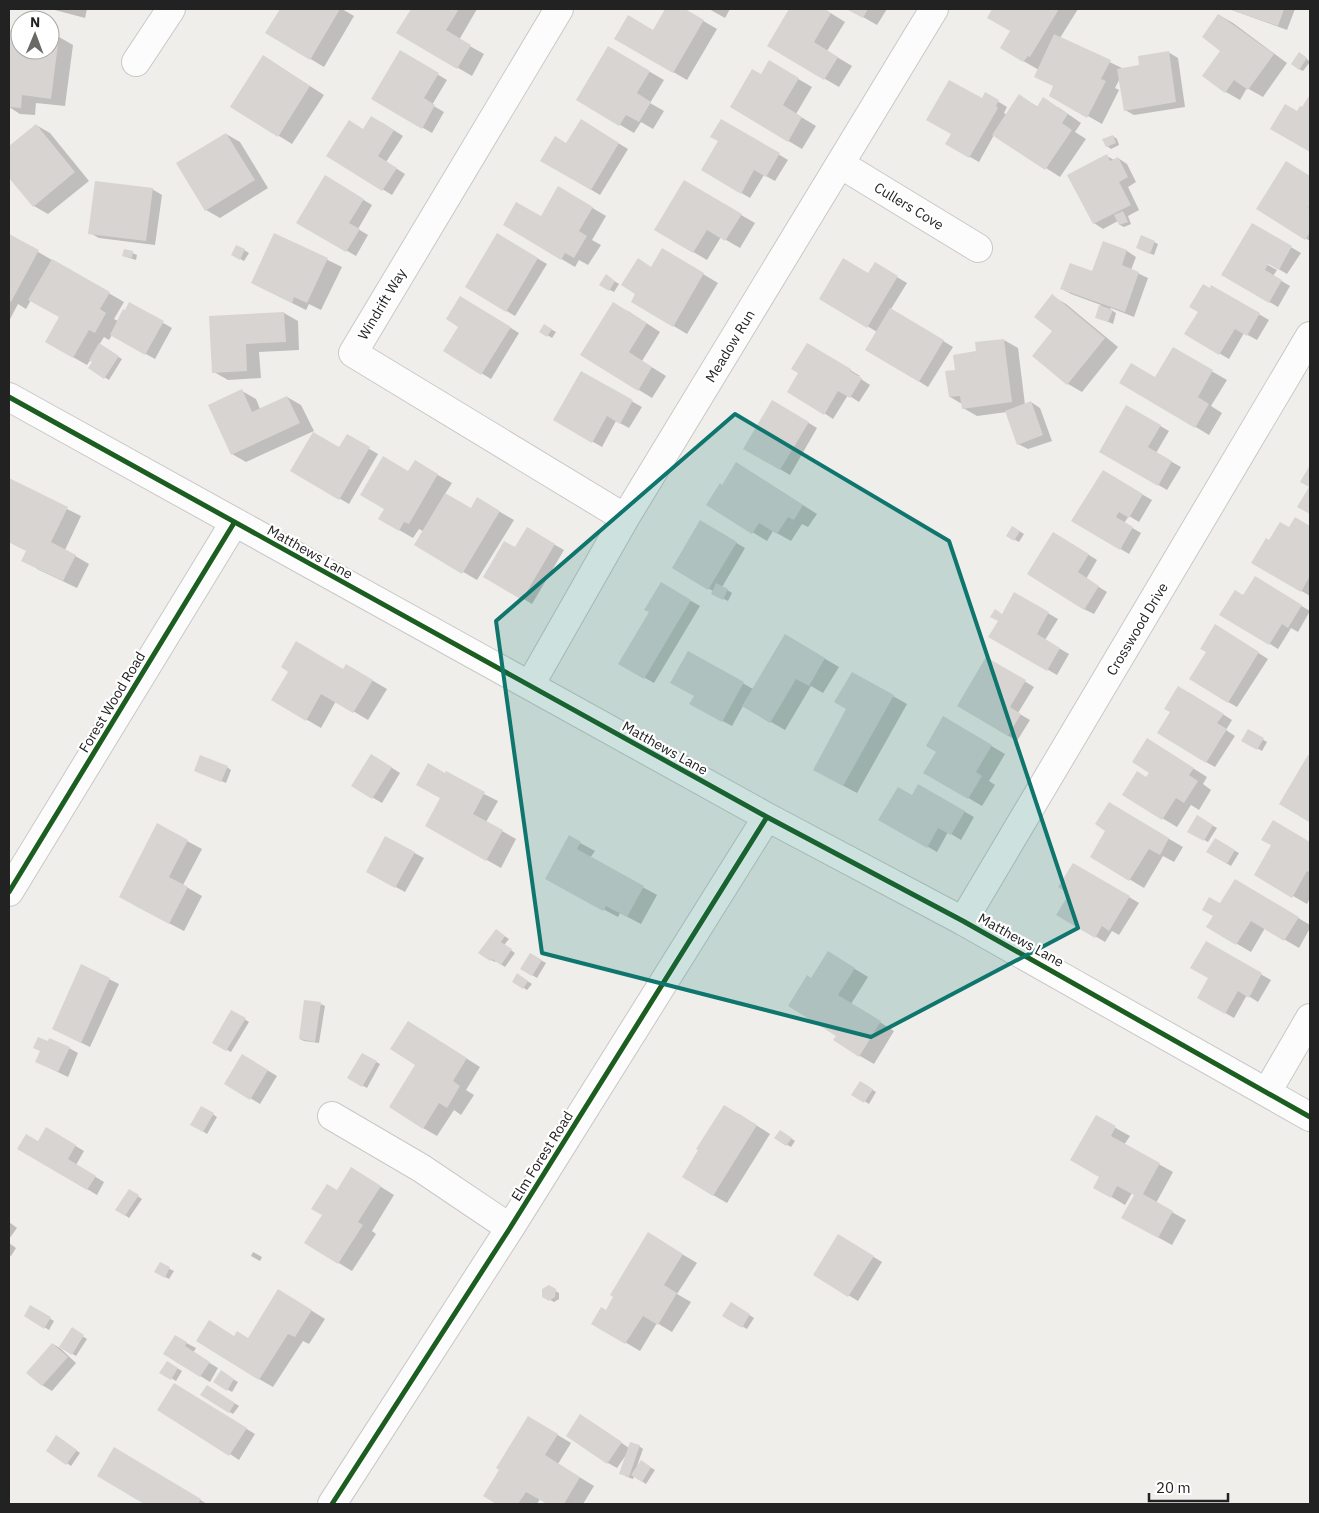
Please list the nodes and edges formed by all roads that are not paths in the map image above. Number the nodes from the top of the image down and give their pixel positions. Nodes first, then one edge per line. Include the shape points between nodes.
1 (172, 9) edge
2 (559, 9) edge
3 (934, 9) edge
4 (136, 62) dead end
5 (840, 164) junction
6 (978, 248) dead end
7 (1310, 336) edge
8 (9, 397) edge
9 (625, 518) junction
10 (234, 523) junction
11 (530, 685) junction
12 (767, 817) junction
13 (9, 892) edge
14 (963, 921) junction
15 (1310, 1018) edge
16 (1267, 1092) junction
17 (332, 1116) dead end
18 (1310, 1117) edge
19 (510, 1228) junction
20 (332, 1504) edge

1 - 4 street
2 - 9 street, Windrift Way via 353,353
3 - 5 street, Meadow Run
5 - 6 street, Cullers Cove
5 - 9 street, Meadow Run
7 - 14 street, Crosswood Drive
8 - 10 street, Matthews Lane
9 - 11 street, Meadow Run
10 - 11 street, Matthews Lane
10 - 13 street, Forest Wood Road
11 - 12 street, Matthews Lane
12 - 14 street, Matthews Lane
12 - 19 street, Elm Forest Road
14 - 16 street, Matthews Lane
15 - 16 street
16 - 18 street, Matthews Lane
17 - 19 street via 421,1168
19 - 20 street, Elm Forest Road

